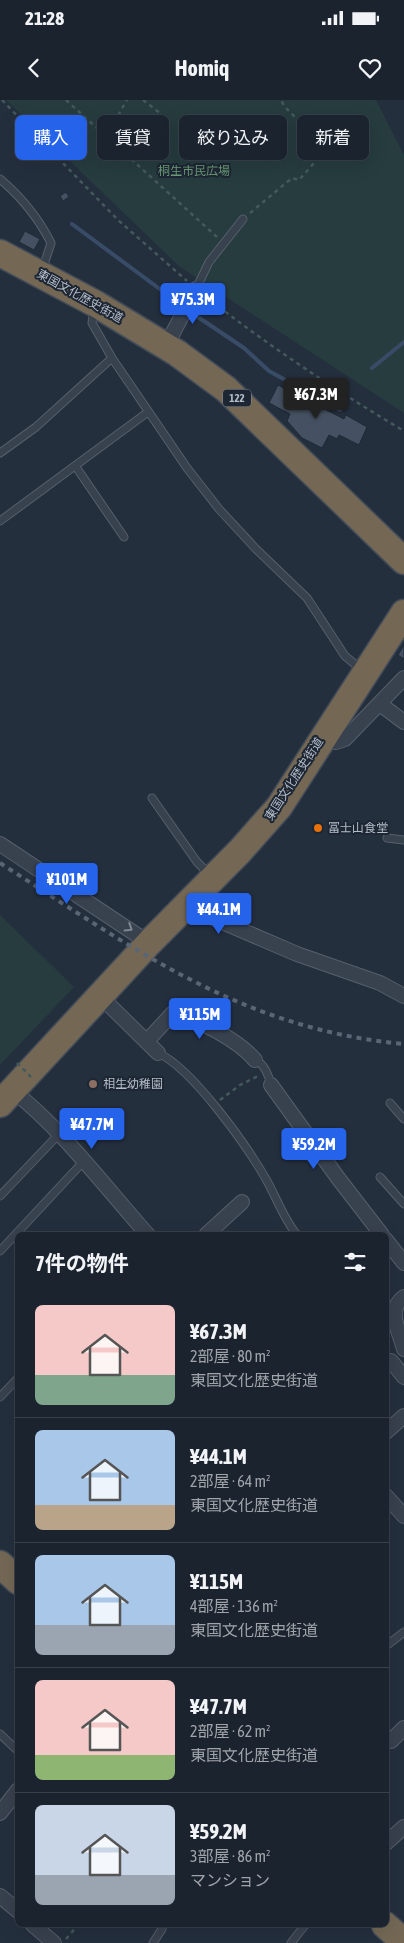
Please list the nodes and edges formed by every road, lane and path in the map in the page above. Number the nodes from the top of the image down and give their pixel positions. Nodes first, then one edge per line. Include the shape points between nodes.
1 (2, 100) edge
2 (66, 100) edge
3 (127, 100) edge
4 (144, 100) edge
5 (281, 100) edge
6 (160, 113) dead end
7 (118, 115) edge
8 (97, 128) edge
9 (132, 160) edge
10 (0, 179) edge
11 (243, 218) joint
12 (223, 242) junction
13 (0, 253) edge
14 (40, 274) junction
15 (196, 289) junction
16 (96, 304) junction
17 (166, 346) junction
18 (112, 358) junction
19 (148, 412) junction
20 (404, 431) edge
21 (0, 453) edge
22 (76, 467) junction
23 (0, 522) edge
24 (124, 537) dead end
25 (404, 560) edge
26 (404, 613) edge
27 (365, 672) junction
28 (404, 678) edge
29 (380, 704) junction
30 (404, 722) edge
31 (324, 735) junction
32 (152, 798) dead end
33 (387, 838) dead end
34 (404, 840) edge
35 (0, 844) edge
36 (213, 878) junction
37 (190, 901) junction
38 (149, 943) junction
39 (100, 996) junction
40 (404, 996) edge
41 (147, 1041) junction
42 (158, 1053) joint
43 (255, 1060) junction
44 (17, 1063) dead end
45 (271, 1085) joint
46 (14, 1090) edge
47 (390, 1103) dead end
48 (214, 1106) junction
49 (404, 1119) edge
50 (59, 1134) junction
51 (83, 1162) junction
52 (380, 1177) dead end
53 (0, 1196) edge
54 (242, 1202) dead end
55 (404, 1204) edge
56 (18, 1232) edge
57 (145, 1232) edge
58 (209, 1232) edge
59 (295, 1232) edge
60 (380, 1232) edge
61 (15, 1235) edge
62 (389, 1244) edge
63 (0, 1251) edge
64 (404, 1263) edge
65 (404, 1297) edge
66 (404, 1349) edge
67 (389, 1357) edge
68 (404, 1377) edge
69 (15, 1381) edge
70 (0, 1397) edge
71 (404, 1416) edge
72 (389, 1429) edge
73 (389, 1499) edge
74 (404, 1516) edge
75 (0, 1564) edge
76 (15, 1578) edge
77 (404, 1632) edge
78 (389, 1644) edge
79 (404, 1728) edge
80 (0, 1734) edge
81 (391, 1740) dead end
82 (15, 1748) edge
83 (15, 1794) edge
84 (0, 1813) edge
85 (404, 1827) edge
86 (389, 1840) edge
87 (0, 1896) edge
88 (15, 1908) edge
89 (35, 1927) edge
90 (76, 1927) edge
91 (303, 1927) edge
92 (387, 1927) edge
93 (162, 1929) dead end
94 (404, 1942) edge
95 (54, 1943) edge
96 (63, 1943) edge
97 (153, 1943) edge
98 (291, 1943) edge

1 - 15 path via 118,220
2 - 8 path
3 - 7 path
4 - 6 path
5 - 11 path via 319,141 321,155 299,180 292,178
9 - 12 path
10 - 14 lane via 14,191 51,243
11 - 12 lane
12 - 15 lane
13 - 14 highway, 東国文化歴史街道 / 122
14 - 16 highway, 東国文化歴史街道 / 122
15 - 17 street
15 - 20 path via 258,337
16 - 17 highway, 東国文化歴史街道 / 122
16 - 18 lane via 92,323
17 - 25 highway, 東国文化歴史街道 / 122 via 238,400
18 - 19 lane
18 - 21 lane via 36,427
19 - 22 lane
19 - 27 lane via 219,509 307,598 346,656
22 - 23 lane
22 - 24 lane
26 - 27 highway, 東国文化歴史街道
27 - 31 highway, 東国文化歴史街道
28 - 29 street
29 - 30 street
29 - 31 street via 346,739 336,742
31 - 36 highway, 東国文化歴史街道 via 279,807
32 - 36 lane via 197,862
33 - 34 lane
35 -> 38 street
36 - 37 highway, 東国文化歴史街道
37 - 38 highway, 東国文化歴史街道
37 - 40 street via 206,915 297,954 380,983
38 - 39 highway, 東国文化歴史街道
39 - 41 street
39 - 46 highway, 東国文化歴史街道
41 - 42 street
41 - 43 street via 173,1013 185,1016 244,1048
42 - 48 lane via 166,1056
43 - 45 lane via 267,1073
43 - 48 path via 253,1065 260,1075 240,1085
44 - 46 path, bridge
45 - 60 street
46 - 50 street
47 - 49 lane
48 - 59 lane via 247,1147
50 - 51 street
50 - 53 lane
51 - 56 lane
51 - 57 street
52 - 55 lane
54 - 58 street
61 - 63 lane
62 - 64 street
65 - 66 street via 393,1311
67 - 68 street
69 - 70 lane
71 - 72 street
73 - 74 street
75 - 76 highway
77 - 78 lane
79 - 81 street
80 - 82 lane
83 - 84 street
85 - 86 street
87 - 88 street
89 - 95 street
90 - 96 path
91 - 98 lane
92 - 94 highway
93 - 97 lane

